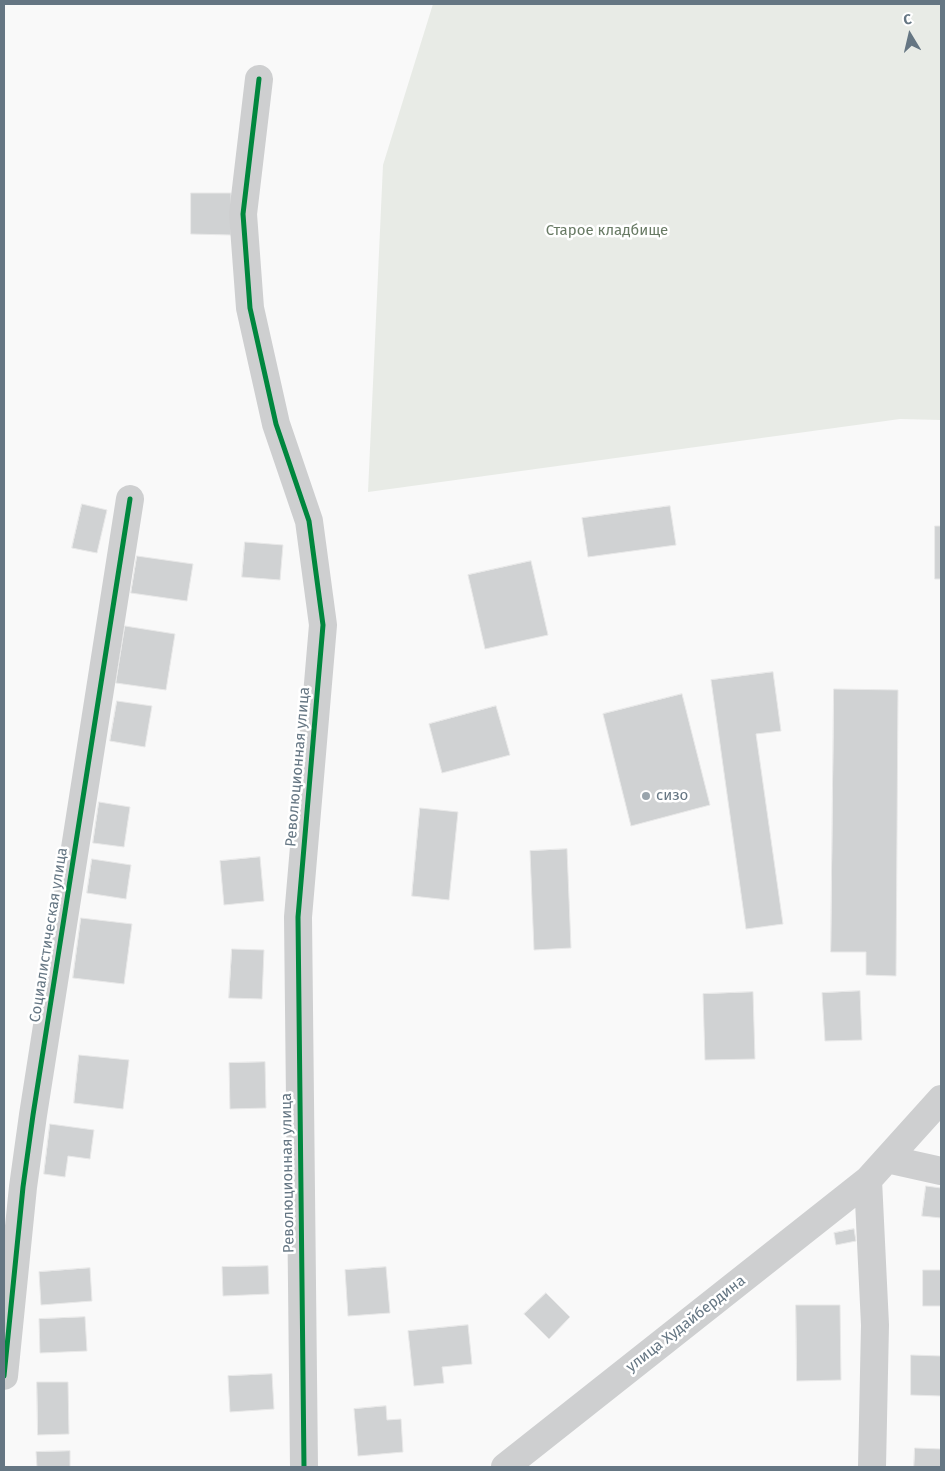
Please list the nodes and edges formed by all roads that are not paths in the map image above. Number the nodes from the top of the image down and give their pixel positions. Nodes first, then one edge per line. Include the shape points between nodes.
1 (259, 79) dead end
2 (130, 499) dead end
3 (941, 1099) edge
4 (888, 1158) junction
5 (941, 1171) edge
6 (868, 1180) junction
7 (4, 1376) edge
8 (304, 1467) edge
9 (505, 1467) edge
10 (872, 1467) edge

1 - 8 street, Революционная улица via 243,214 250,308 276,424 309,521 323,625 298,917
2 - 7 street, Социалистическая улица via 33,1115
3 - 4 street, улица Худайбердина
4 - 5 street
4 - 6 street, улица Худайбердина
6 - 9 street, улица Худайбердина
6 - 10 street via 875,1325

